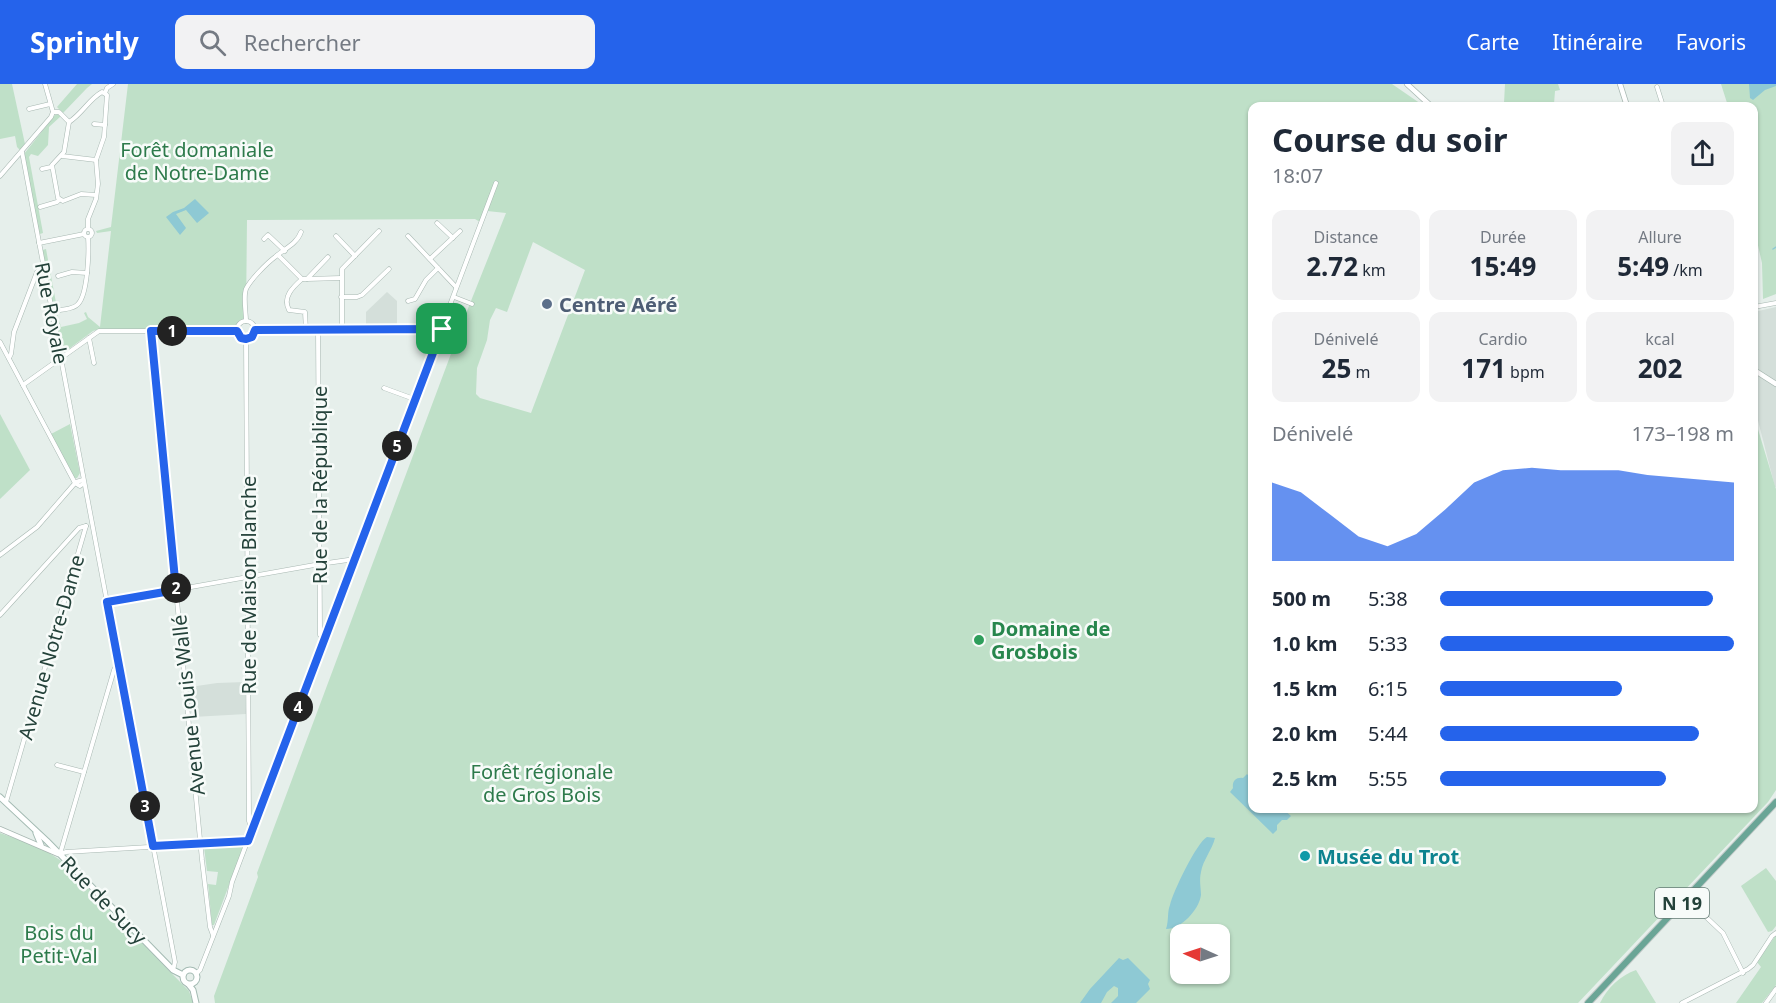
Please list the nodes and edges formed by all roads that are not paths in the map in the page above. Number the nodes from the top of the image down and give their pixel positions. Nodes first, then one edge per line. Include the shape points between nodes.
1 (45, 84) edge
2 (113, 84) edge
3 (1407, 84) edge
4 (1620, 84) edge
5 (1657, 87) dead end
6 (105, 93) junction
7 (1427, 102) edge
8 (1626, 102) edge
9 (1662, 102) edge
10 (50, 104) junction
11 (29, 110) dead end
12 (53, 112) junction
13 (69, 122) junction
14 (94, 124) dead end
15 (105, 125) junction
16 (21, 152) junction
17 (62, 156) junction
18 (96, 160) junction
19 (51, 167) junction
20 (42, 169) dead end
21 (0, 176) edge
22 (496, 183) dead end
23 (96, 195) junction
24 (59, 200) junction
25 (40, 207) dead end
26 (437, 223) dead end
27 (380, 231) dead end
28 (460, 231) dead end
29 (301, 232) dead end
30 (86, 236) junction
31 (336, 236) dead end
32 (408, 236) dead end
33 (453, 238) junction
34 (264, 239) dead end
35 (39, 243) junction
36 (285, 251) junction
37 (278, 255) junction
38 (355, 256) junction
39 (328, 257) dead end
40 (430, 259) junction
41 (43, 266) junction
42 (318, 267) junction
43 (438, 268) junction
44 (388, 269) dead end
45 (87, 273) junction
46 (58, 276) dead end
47 (327, 278) junction
48 (341, 278) junction
49 (305, 279) junction
50 (456, 287) junction
51 (341, 297) junction
52 (454, 297) junction
53 (408, 301) dead end
54 (1776, 303) edge
55 (471, 304) dead end
56 (1758, 306) edge
57 (60, 310) dead end
58 (246, 321) junction
59 (442, 329) junction
60 (255, 330) junction
61 (306, 330) junction
62 (318, 330) junction
63 (342, 330) junction
64 (151, 331) junction
65 (237, 331) junction
66 (90, 338) junction
67 (246, 339) junction
68 (0, 342) edge
69 (9, 358) junction
70 (60, 359) junction
71 (94, 363) dead end
72 (1758, 373) edge
73 (1776, 384) edge
74 (23, 385) junction
75 (384, 388) dead end
76 (414, 399) junction
77 (82, 482) junction
78 (75, 483) junction
79 (91, 524) junction
80 (86, 526) junction
81 (0, 555) edge
82 (355, 559) junction
83 (320, 564) junction
84 (248, 577) junction
85 (176, 590) junction
86 (107, 602) junction
87 (1, 612) edge
88 (325, 638) junction
89 (118, 663) junction
90 (57, 765) dead end
91 (84, 772) junction
92 (0, 797) edge
93 (6, 802) junction
94 (1776, 802) edge
95 (1776, 809) edge
96 (253, 828) junction
97 (0, 829) edge
98 (36, 832) junction
99 (47, 841) junction
100 (248, 841) junction
101 (39, 842) junction
102 (201, 843) junction
103 (153, 846) junction
104 (60, 854) junction
105 (1689, 901) junction
106 (1776, 933) edge
107 (213, 935) junction
108 (173, 970) junction
109 (1743, 973) junction
110 (196, 974) junction
111 (183, 975) junction
112 (192, 986) junction
113 (1776, 989) edge
114 (1685, 1002) edge
115 (196, 1003) edge
116 (1588, 1003) edge
117 (1593, 1003) edge
118 (1766, 1003) edge

1 - 10 street
2 - 6 street
3 - 7 street
4 - 8 street
5 - 9 street
6 - 13 street via 93,97
6 - 15 street
10 - 11 street
10 - 12 street
12 - 13 street via 59,112
12 - 16 street
13 - 17 street
14 - 15 street
15 - 18 street
16 - 21 street
16 - 35 street, Rue Royale
17 - 18 street
17 - 19 street
18 - 23 street
19 - 20 street
19 - 24 street
22 - 50 street
23 - 24 street
23 - 30 street
24 - 25 street
26 - 33 street
27 - 38 street
28 - 33 street
29 - 36 street
30 - 35 street
30 - 45 street
31 - 38 street
32 - 40 street
33 - 40 street
34 - 36 street via 268,235
35 - 41 street, Rue Royale
36 - 37 street
37 - 49 street
37 - 58 street via 245,290
38 - 48 street via 342,269
39 - 42 street
40 - 43 street
41 - 69 street via 37,272 14,332
41 - 70 street, Rue Royale
42 - 47 street
42 - 49 street
43 - 50 street
43 - 53 street via 415,299
44 - 51 street via 362,295
45 - 46 street
45 - 57 street via 78,305
47 - 48 street
47 - 49 street
48 - 51 street
49 - 61 street via 289,293 287,306 305,312
50 - 52 street
51 - 63 street
52 - 55 street
52 - 59 street
54 - 56 street
58 - 60 street
58 - 65 street
59 - 63 street
59 - 76 street
60 - 61 street
60 - 67 street
61 - 62 street
62 - 63 street
62 - 83 street, Rue de la République
64 - 65 street
64 - 66 street via 99,331
64 - 85 street, Avenue Louis Wallé
65 - 67 street
66 - 70 street
66 - 71 street
67 - 84 street, Rue de Maison Blanche
68 - 69 street
69 - 74 street
70 - 74 street
70 - 77 street, Rue Royale
72 - 73 street
74 - 78 street
75 - 76 street
76 - 82 street
77 - 78 street
77 - 79 street, Rue Royale
78 - 81 street via 37,527
79 - 80 street
79 - 86 street, Rue Royale
80 - 87 street via 79,528
80 - 93 street, Avenue Notre-Dame
82 - 83 street
82 - 88 street
83 - 84 street
83 - 88 street, Rue de la République via 320,635
84 - 85 street
84 - 96 street, Rue de Maison Blanche via 249,824
85 - 86 street
85 - 102 street, Avenue Louis Wallé
86 - 89 street, Rue Royale
88 - 96 street
89 - 91 street
89 - 103 street, Rue Royale
90 - 91 street
91 - 104 street
92 - 93 main road, Rue de Sucy
93 - 98 main road, Rue de Sucy
94 - 116 main road, N 19
95 - 105 main road, N 19
96 - 100 street
97 - 101 street
98 - 99 main road, Rue de Sucy
98 - 101 main road
99 - 101 street
99 - 104 main road, Rue de Sucy
100 - 102 street
100 - 107 street
101 - 104 street
102 - 103 street
102 - 107 street, Avenue Louis Wallé
103 - 104 street
103 - 108 street, Rue Royale via 175,962
104 - 108 main road, Rue de Sucy
105 - 109 street via 1723,933
105 - 117 main road, N 19
106 - 109 street
107 - 110 street
108 - 111 main road, Rue de Sucy
109 - 114 street
110 - 111 main road via 190,970
110 - 112 main road
111 - 112 main road via 184,982
112 - 115 main road
113 - 118 street

